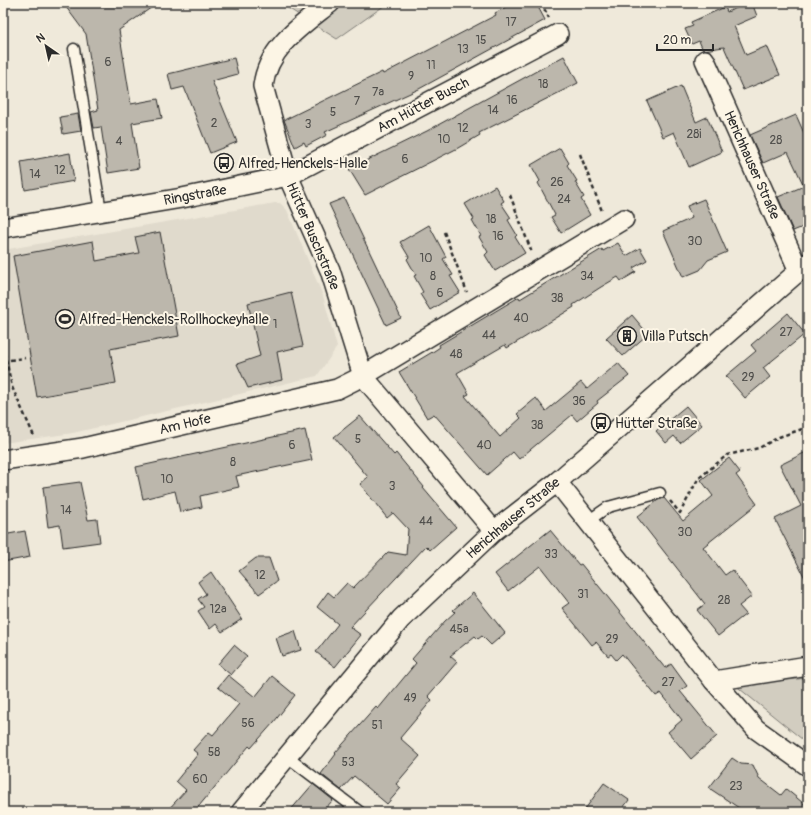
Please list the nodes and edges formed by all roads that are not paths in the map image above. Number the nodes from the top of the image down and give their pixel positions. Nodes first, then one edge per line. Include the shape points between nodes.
1 (330, 3) edge
2 (558, 34) dead end
3 (74, 49) dead end
4 (705, 60) dead end
5 (288, 176) junction
6 (101, 211) junction
7 (616, 224) road end
8 (3, 228) edge
9 (803, 267) edge
10 (363, 376) junction
11 (3, 460) edge
12 (557, 482) junction
13 (660, 493) road end
14 (588, 521) junction
15 (494, 531) junction
16 (808, 666) edge
17 (714, 681) junction
18 (286, 756) junction
19 (808, 766) edge
20 (241, 812) edge
21 (360, 812) edge

1 - 5 street, Hütter Buschstraße via 279,47 264,75 263,86
2 - 5 street, Am Hütter Busch
3 - 6 lane
4 - 9 street, Herichhauser Straße
5 - 6 street, Ringstraße via 218,192
5 - 10 street, Hütter Buschstraße via 330,270
6 - 8 street, Ringstraße
7 - 10 street
9 - 12 street, Herichhauser Straße
10 - 11 street, Am Hofe via 337,389 83,448
10 - 15 street, Hütter Buschstraße
12 - 14 street
12 - 15 street, Herichhauser Straße
13 - 14 lane via 608,507
14 - 17 street
15 - 18 street, Herichhauser Straße via 401,619
16 - 17 street
17 - 19 street via 756,729
18 - 20 street, Herichhauser Straße
18 - 21 lane

